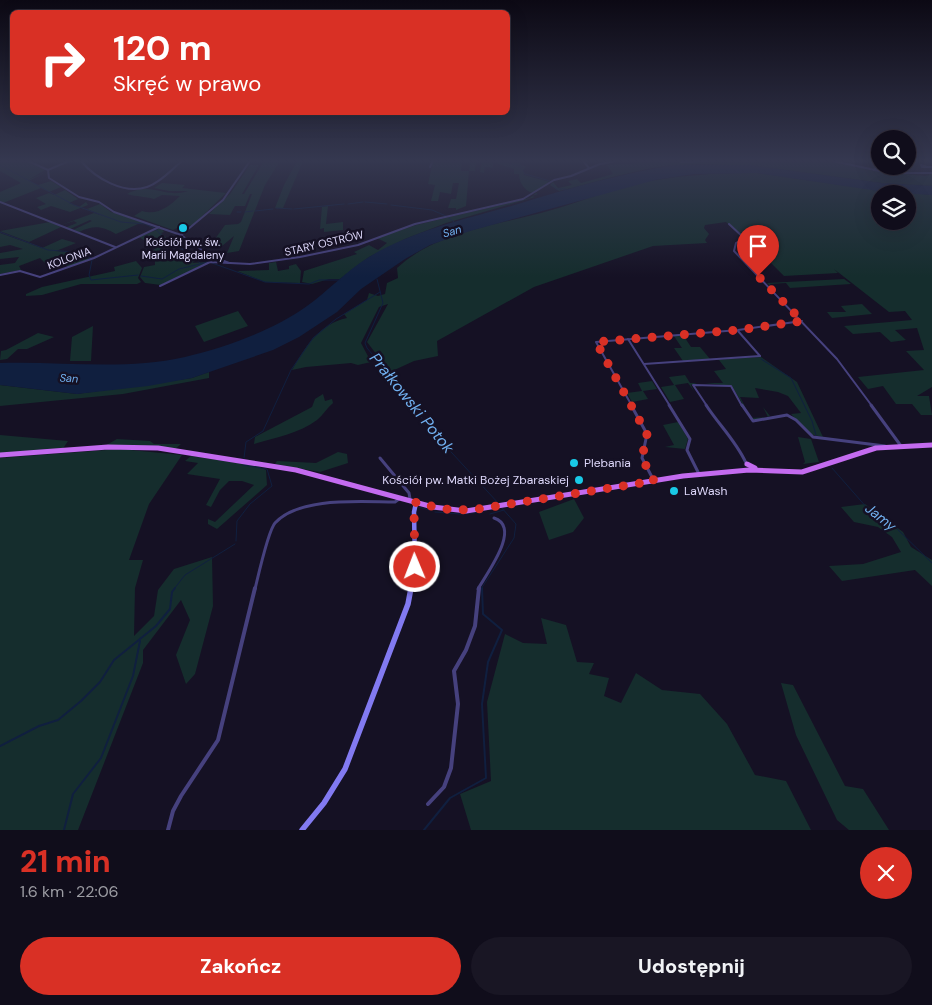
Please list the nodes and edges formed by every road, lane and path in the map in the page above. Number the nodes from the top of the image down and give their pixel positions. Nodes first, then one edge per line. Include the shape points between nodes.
1 (90, 200) edge
2 (223, 200) edge
3 (518, 200) edge
4 (0, 202) edge
5 (729, 224) dead end
6 (160, 227) junction
7 (181, 235) junction
8 (115, 247) junction
9 (206, 254) junction
10 (210, 262) junction
11 (233, 264) junction
12 (0, 275) edge
13 (160, 286) dead end
14 (802, 321) junction
15 (738, 330) junction
16 (628, 339) junction
17 (644, 364) junction
18 (932, 445) edge
19 (901, 446) junction
20 (887, 447) junction
21 (0, 455) edge
22 (380, 458) dead end
23 (747, 464) junction
24 (748, 470) junction
25 (769, 471) junction
26 (699, 474) junction
27 (654, 481) junction
28 (400, 498) junction
29 (409, 500) junction
30 (416, 502) junction
31 (494, 518) dead end
32 (428, 804) dead end
33 (168, 830) edge
34 (302, 830) edge

1 - 6 street via 114,212
2 - 7 street
3 - 11 street, STARY OSTRÓW via 415,224 336,250 284,260
4 - 8 street, KOLONIA
5 - 14 street via 744,238 736,243 734,251
6 - 7 street
6 - 8 street, KOLONIA
7 - 9 street
8 - 12 street, KOLONIA via 40,277 20,271
9 - 10 street
9 - 11 street
10 - 11 street, STARY OSTRÓW
10 - 13 street
14 - 15 street
14 - 19 street via 845,368
15 - 16 street
15 - 17 street via 760,356
16 - 17 street
16 - 27 street via 596,342 647,434 642,458
17 - 26 street via 690,439 687,450
18 - 19 main road
19 - 20 main road
20 - 23 street via 808,435 789,415 751,420 729,385 693,385 721,428 736,442
20 - 25 main road via 808,471
21 - 28 main road via 108,447 158,448 296,470
22 - 29 street via 409,493
23 - 24 street
23 - 25 main road
24 - 25 main road
24 - 26 main road
26 - 27 main road
27 - 30 main road via 492,508 453,510
28 - 29 main road
28 - 33 street via 395,502 317,505 296,511 274,524 251,602 218,740 181,796
29 - 30 main road
30 - 34 street via 414,573 408,604 345,769 324,804
31 - 32 street via 505,526 505,541 478,588 475,626 454,670 458,704 452,768 444,787

